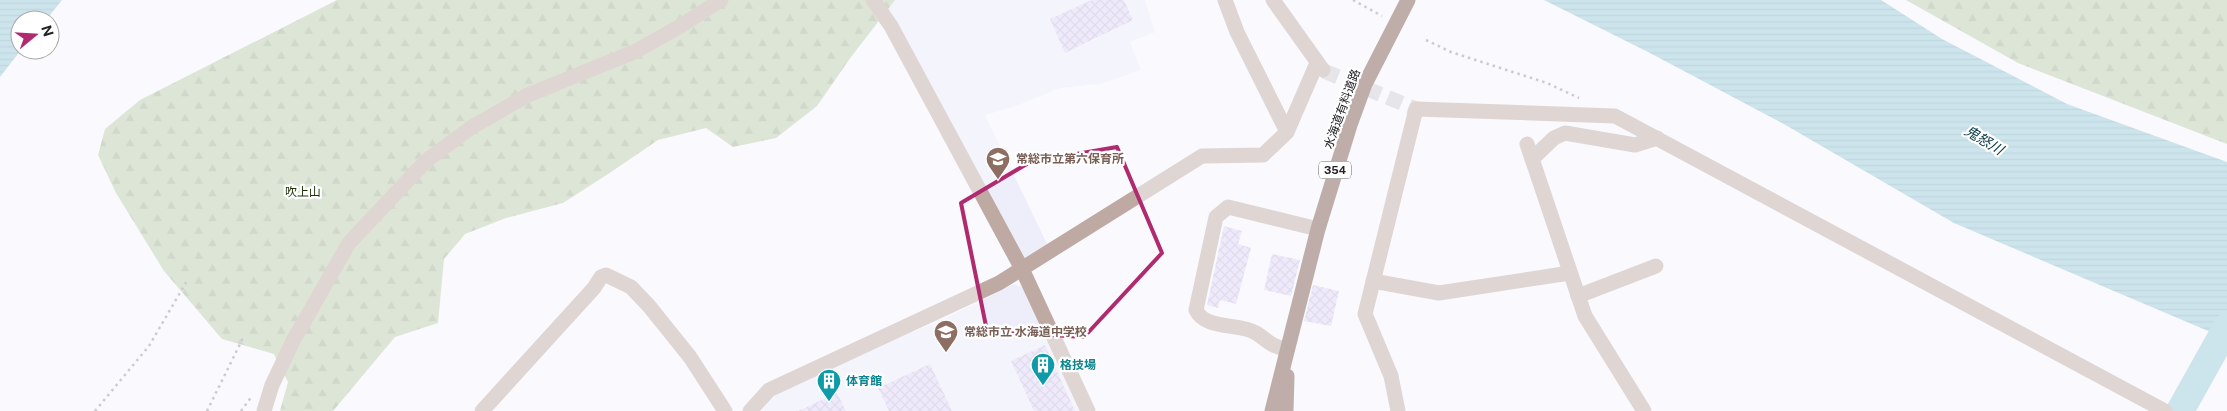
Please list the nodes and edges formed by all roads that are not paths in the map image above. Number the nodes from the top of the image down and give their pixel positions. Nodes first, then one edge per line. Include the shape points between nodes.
1 (721, 0) edge
2 (873, 0) edge
3 (1225, 0) edge
4 (1273, 0) edge
5 (1408, 0) edge
6 (1287, 132) junction
7 (1657, 138) junction
8 (1318, 228) junction
9 (1656, 266) dead end
10 (1022, 270) junction
11 (1570, 274) junction
12 (1373, 281) junction
13 (1578, 296) junction
14 (1287, 349) junction
15 (264, 411) edge
16 (482, 411) edge
17 (725, 411) edge
18 (750, 411) edge
19 (1088, 411) edge
20 (1272, 411) edge
21 (1286, 411) edge
22 (1398, 411) edge
23 (1644, 411) edge
24 (2165, 411) edge

1 - 15 street via 634,52 528,95 472,127 426,162 350,243 293,341 272,385
2 - 10 street via 891,26
3 - 6 street via 1237,32
4 - 6 street via 1321,67
5 - 8 highway, 水海道有料道路 / 354 via 1365,84
6 - 10 street via 1263,155 1202,156
7 - 11 street via 1635,146 1565,133 1530,151
7 - 12 street via 1615,116 1416,109
7 - 24 street
8 - 14 highway, 水海道有料道路 / 354
8 - 14 street via 1228,207 1216,217 1196,310 1198,315 1205,320 1255,332 1274,348
9 - 13 street
10 - 18 street via 769,390
10 - 19 street
11 - 12 street via 1439,293
11 - 13 street
12 - 22 street via 1365,314 1391,376
13 - 23 street via 1585,316
14 - 20 highway, 水海道有料道路 / 354
14 - 21 highway, 水海道有料道路 / 354
16 - 17 street via 606,275 631,286 649,306 690,357

